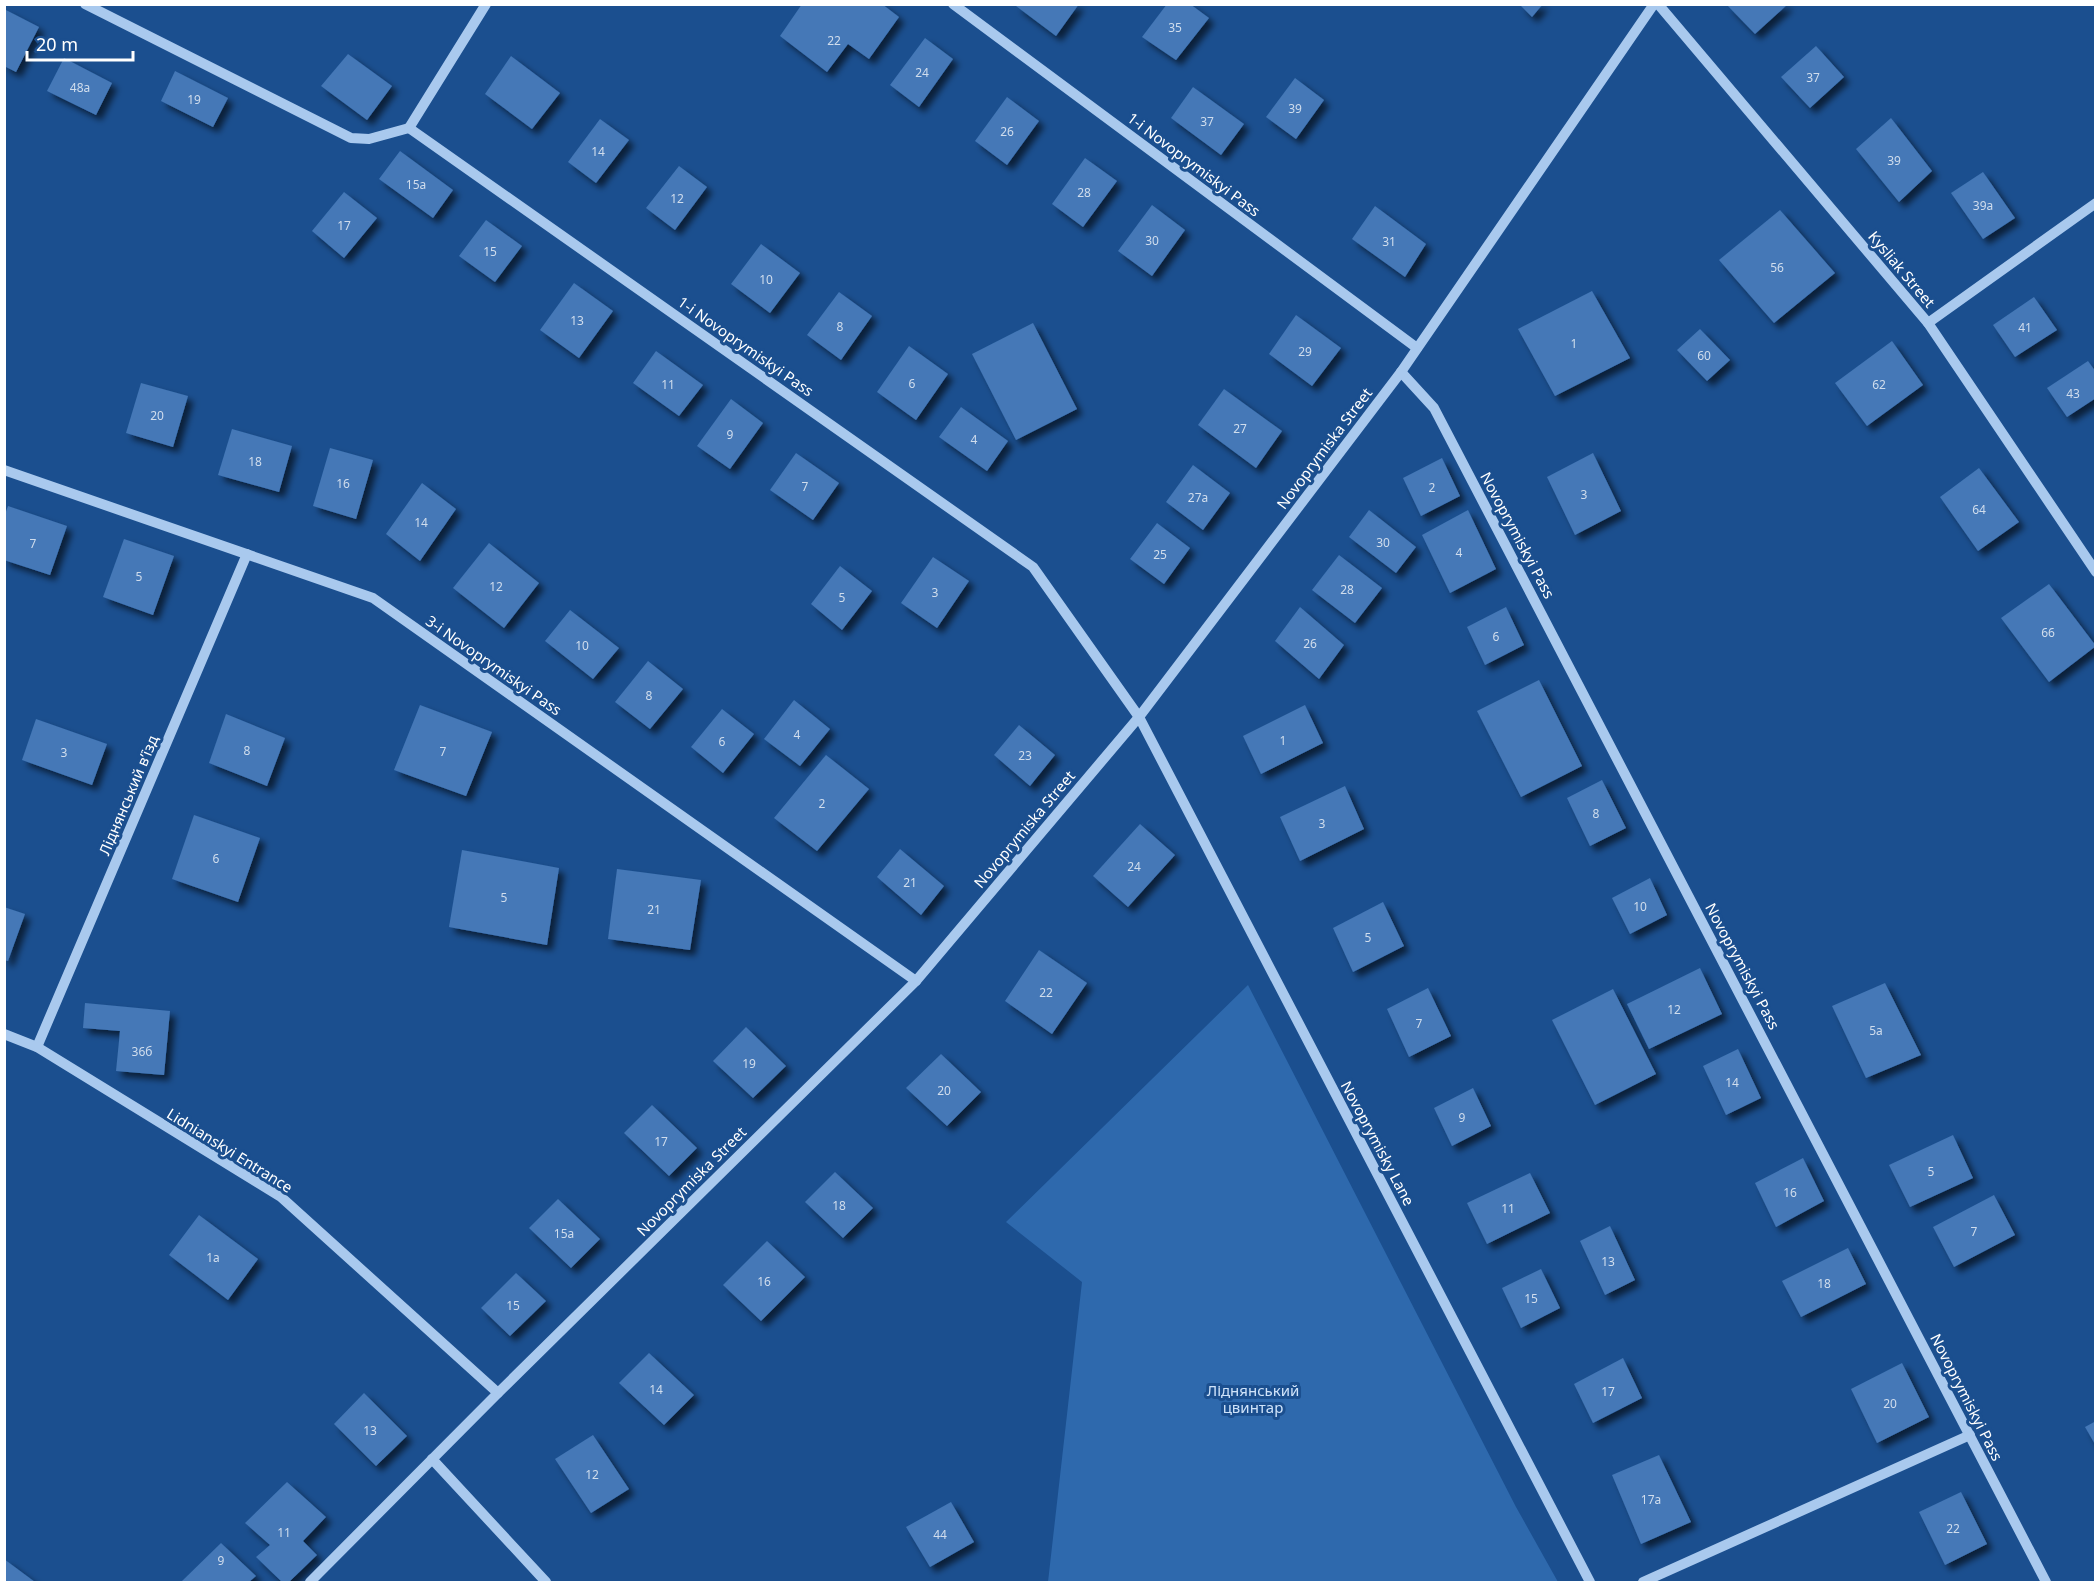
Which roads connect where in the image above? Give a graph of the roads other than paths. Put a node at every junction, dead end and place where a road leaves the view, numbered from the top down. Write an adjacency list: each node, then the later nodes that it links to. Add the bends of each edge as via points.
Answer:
1 (85, 4): 5 (street, via 351,138 369,139)
2 (486, 4): 5 (street)
3 (953, 4): 8 (street, 1-i Novoprymiskyi Pass)
4 (1656, 4): 7 (street, Kysliak Street); 8 (street, Novoprymiska Street)
5 (409, 128): 13 (street, 1-i Novoprymiskyi Pass, via 1033,567)
6 (2096, 203): 7 (street)
7 (1928, 323): 12 (street, Kysliak Street)
8 (1417, 348): 9 (street, Novoprymiska Street)
9 (1401, 372): 13 (street, Novoprymiska Street); 18 (street, Novoprymiskyi Pass, via 1434,408)
10 (4, 470): 11 (street, 3-i Novoprymiskyi Pass)
11 (247, 554): 14 (street, 3-i Novoprymiskyi Pass, via 373,598); 16 (street, Ліднянський в’їзд)
12 (2096, 572)
13 (1139, 717): 14 (street, Novoprymiska Street); 22 (street, Novoprymisky Lane)
14 (916, 981): 17 (street, Novoprymiska Street)
15 (4, 1034): 16 (street, Lidnianskyi Entrance)
16 (37, 1047): 17 (street, Lidnianskyi Entrance, via 281,1197)
17 (498, 1394): 19 (street, Novoprymiska Street)
18 (1970, 1435): 23 (street); 24 (street, Novoprymiskyi Pass)
19 (432, 1459): 20 (street, Novoprymiska Street); 21 (street)
20 (310, 1582)
21 (546, 1582)
22 (1590, 1582)
23 (1643, 1582)
24 (2046, 1582)

